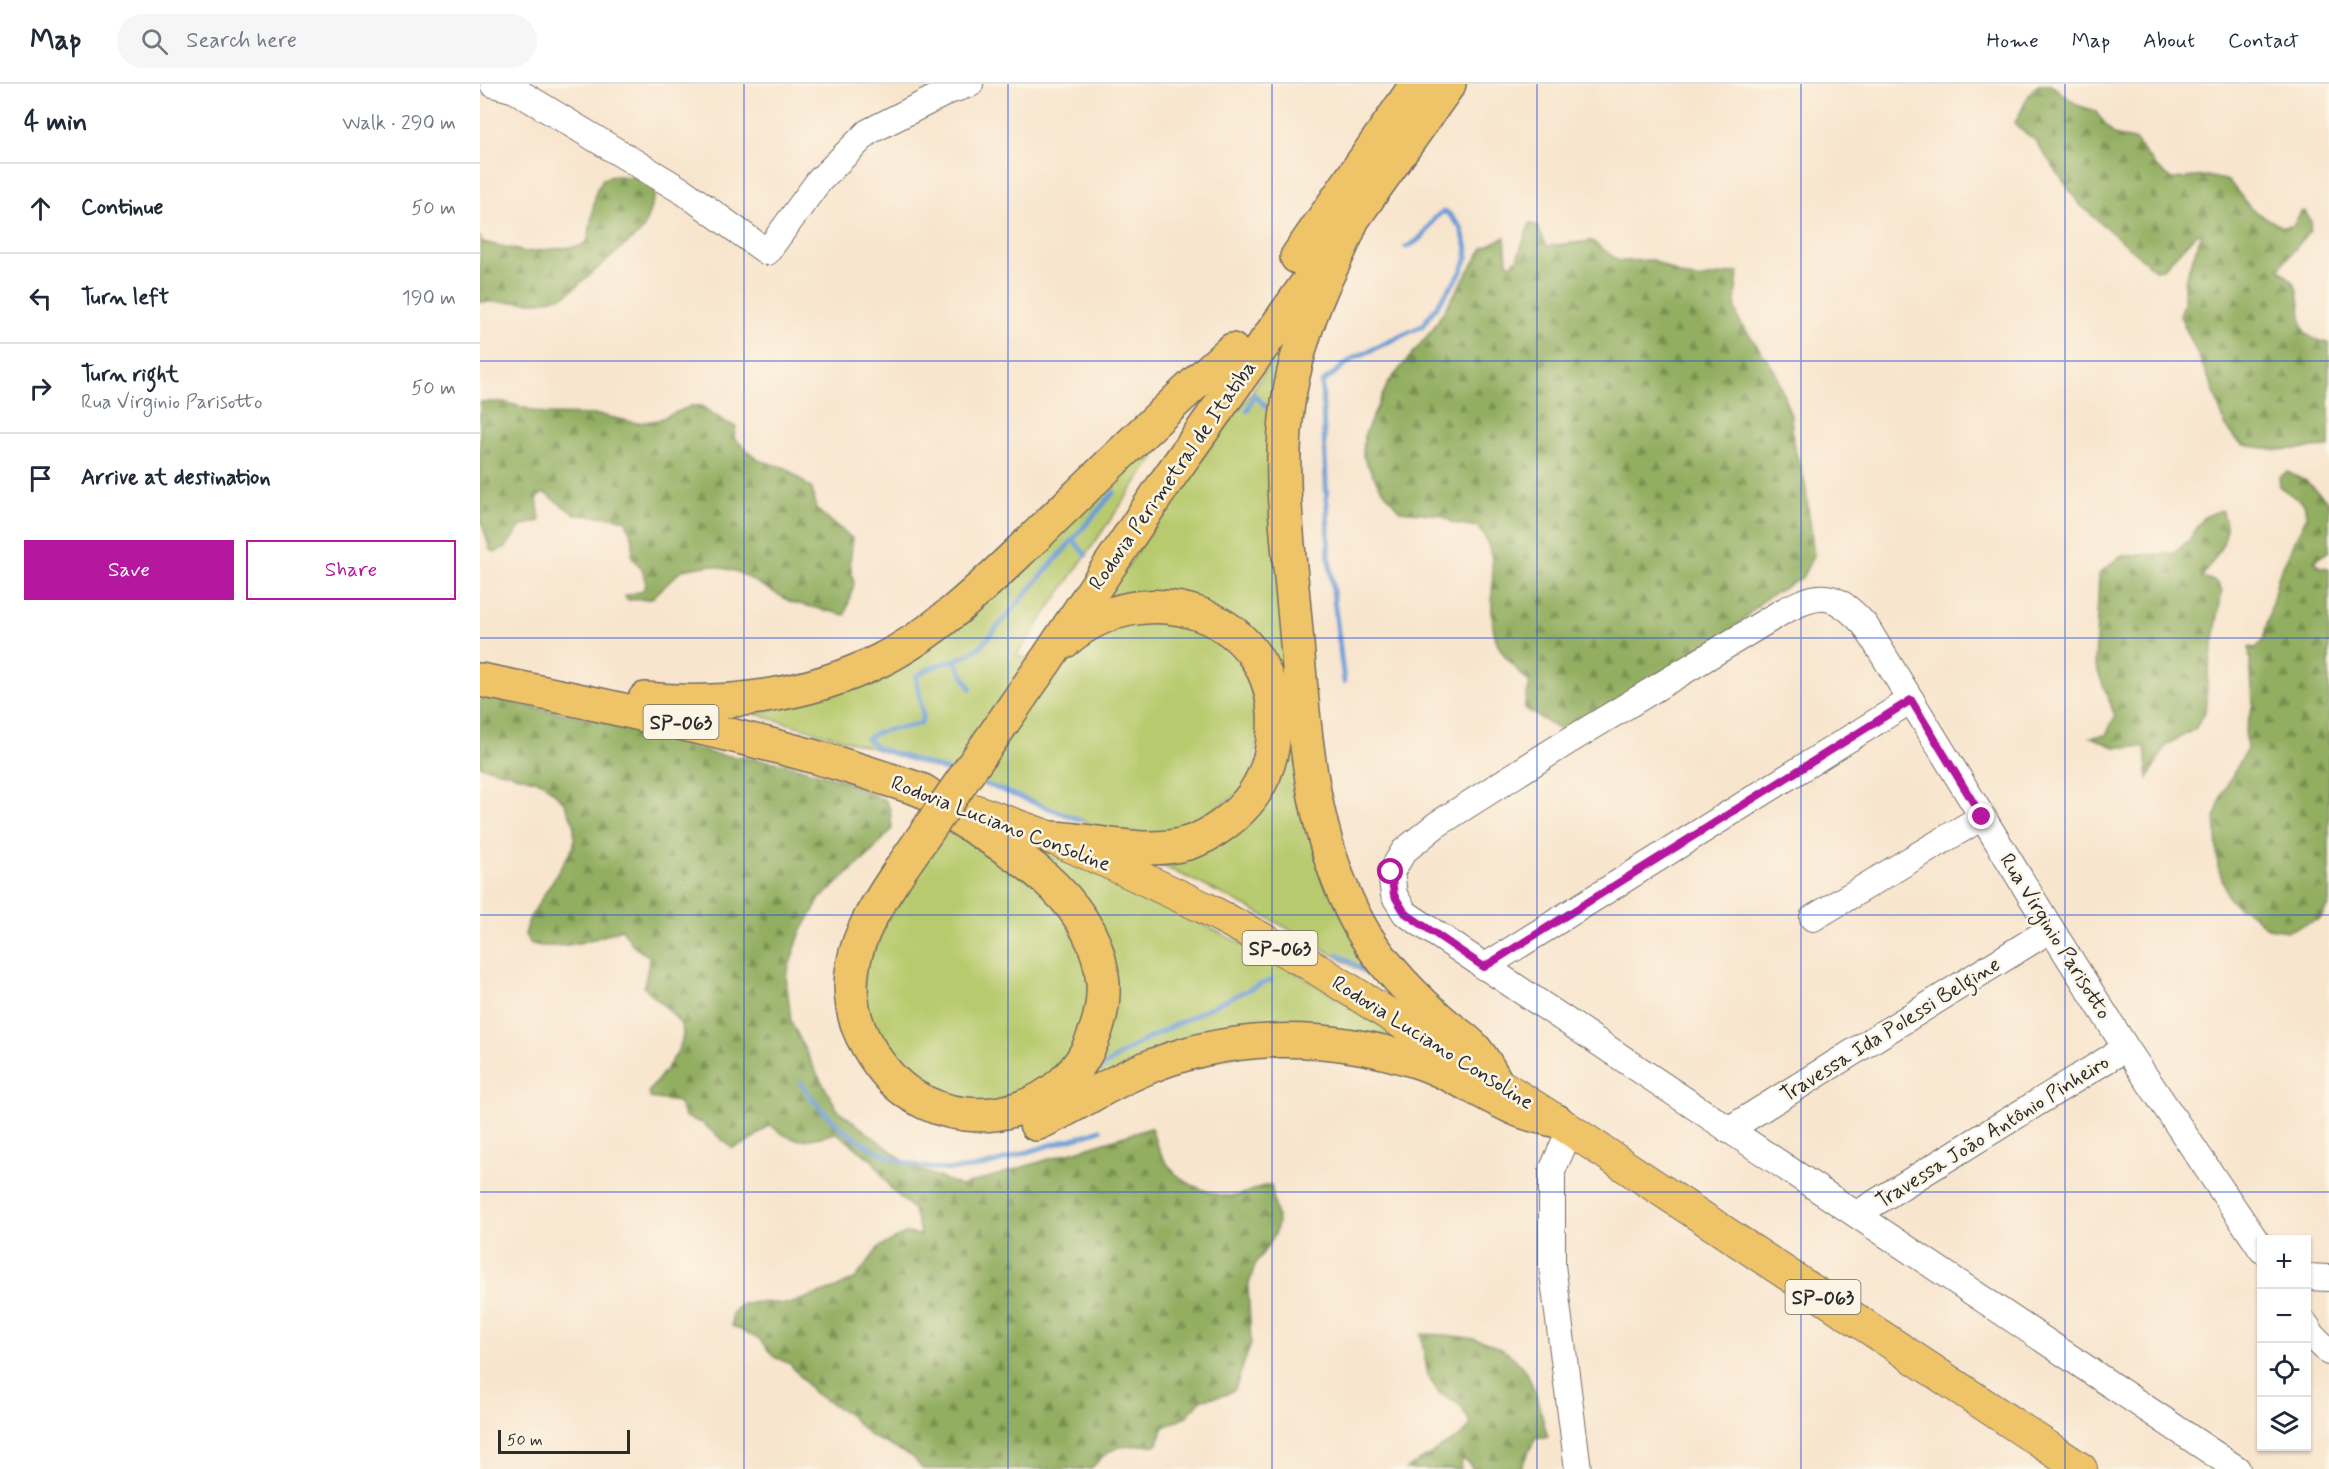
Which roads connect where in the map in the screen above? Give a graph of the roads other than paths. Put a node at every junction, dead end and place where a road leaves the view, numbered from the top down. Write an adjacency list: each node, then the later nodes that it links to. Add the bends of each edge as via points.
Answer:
1 (542, 84): 5 (street)
2 (970, 84): 5 (street, via 868,132 818,182 766,252 684,192)
3 (1417, 84): 7 (highway, Rodovia Perimetral de Itatiba)
4 (1449, 84): 6 (highway, Rodovia Perimetral de Itatiba)
5 (504, 87)
6 (1351, 223): 8 (highway, Rodovia Perimetral de Itatiba); 20 (highway, via 1309,320 1296,363 1284,448 1290,565 1312,783 1325,842 1346,899 1371,944 1426,1007 1470,1044)
7 (1232, 350): 8 (highway, Rodovia Perimetral de Itatiba); 10 (highway, via 961,605 879,661 823,683 754,698 662,701 589,690)
8 (1040, 659): 14 (highway, via 1095,620 1120,610 1146,606 1179,608 1213,620 1240,641 1264,675 1274,713 1273,741 1262,778 1248,802 1225,824 1191,843 1160,849); 15 (highway, Rodovia Perimetral de Itatiba, bridge)
9 (480, 680): 10 (highway, Rodovia Luciano Consoline / SP-063)
10 (536, 691): 12 (highway, Rodovia Luciano Consoline / SP-063, via 653,715 825,758)
11 (1911, 700): 13 (street, Rua Virginio Parisotto); 18 (street); 18 (street, Rua Virginio Parisotto, via 1865,624 1848,606 1829,598 1806,600 1557,748 1436,825 1404,851 1391,872 1394,895 1405,913)
12 (923, 792): 14 (main road, Rodovia Luciano Consoline / SP-063); 15 (highway, via 1032,866 1064,897 1088,931 1103,984 1098,1026 1078,1066 1049,1096 1011,1111 963,1114 916,1098 893,1081 876,1061 853,1007 853,966)
13 (1982, 817): 16 (street); 17 (street, Rua Virginio Parisotto)
14 (1052, 838): 20 (main road, Rodovia Luciano Consoline / SP-063, via 1242,927 1361,995)
15 (892, 866): 21 (highway, via 852,911 838,942 832,970 833,1011 851,1057 868,1082 903,1112 929,1125 970,1134 1022,1129 1108,1084 1171,1059 1221,1046 1279,1040 1332,1042 1389,1053 1436,1069 1515,1109)
16 (1813, 918)
17 (2051, 929): 19 (street, Rua Virginio Parisotto); 22 (street, Travessa Ida Polessi Belgine)
18 (1484, 967): 22 (street)
19 (2126, 1047): 23 (street, Travessa João Antônio Pinheiro); 24 (street, Rua Virginio Parisotto)
20 (1495, 1080): 21 (main road, Rodovia Luciano Consoline / SP-063)
21 (1564, 1125): 29 (street, via 1552,1171 1551,1253); 30 (main road, Rodovia Luciano Consoline / SP-063)
22 (1728, 1130): 23 (street)
23 (1857, 1214): 31 (street)
24 (2257, 1243)
25 (2311, 1277): 26 (street)
26 (2329, 1278)
27 (2311, 1332): 28 (street)
28 (2329, 1352)
29 (1578, 1469)
30 (2081, 1469)
31 (2237, 1469)

